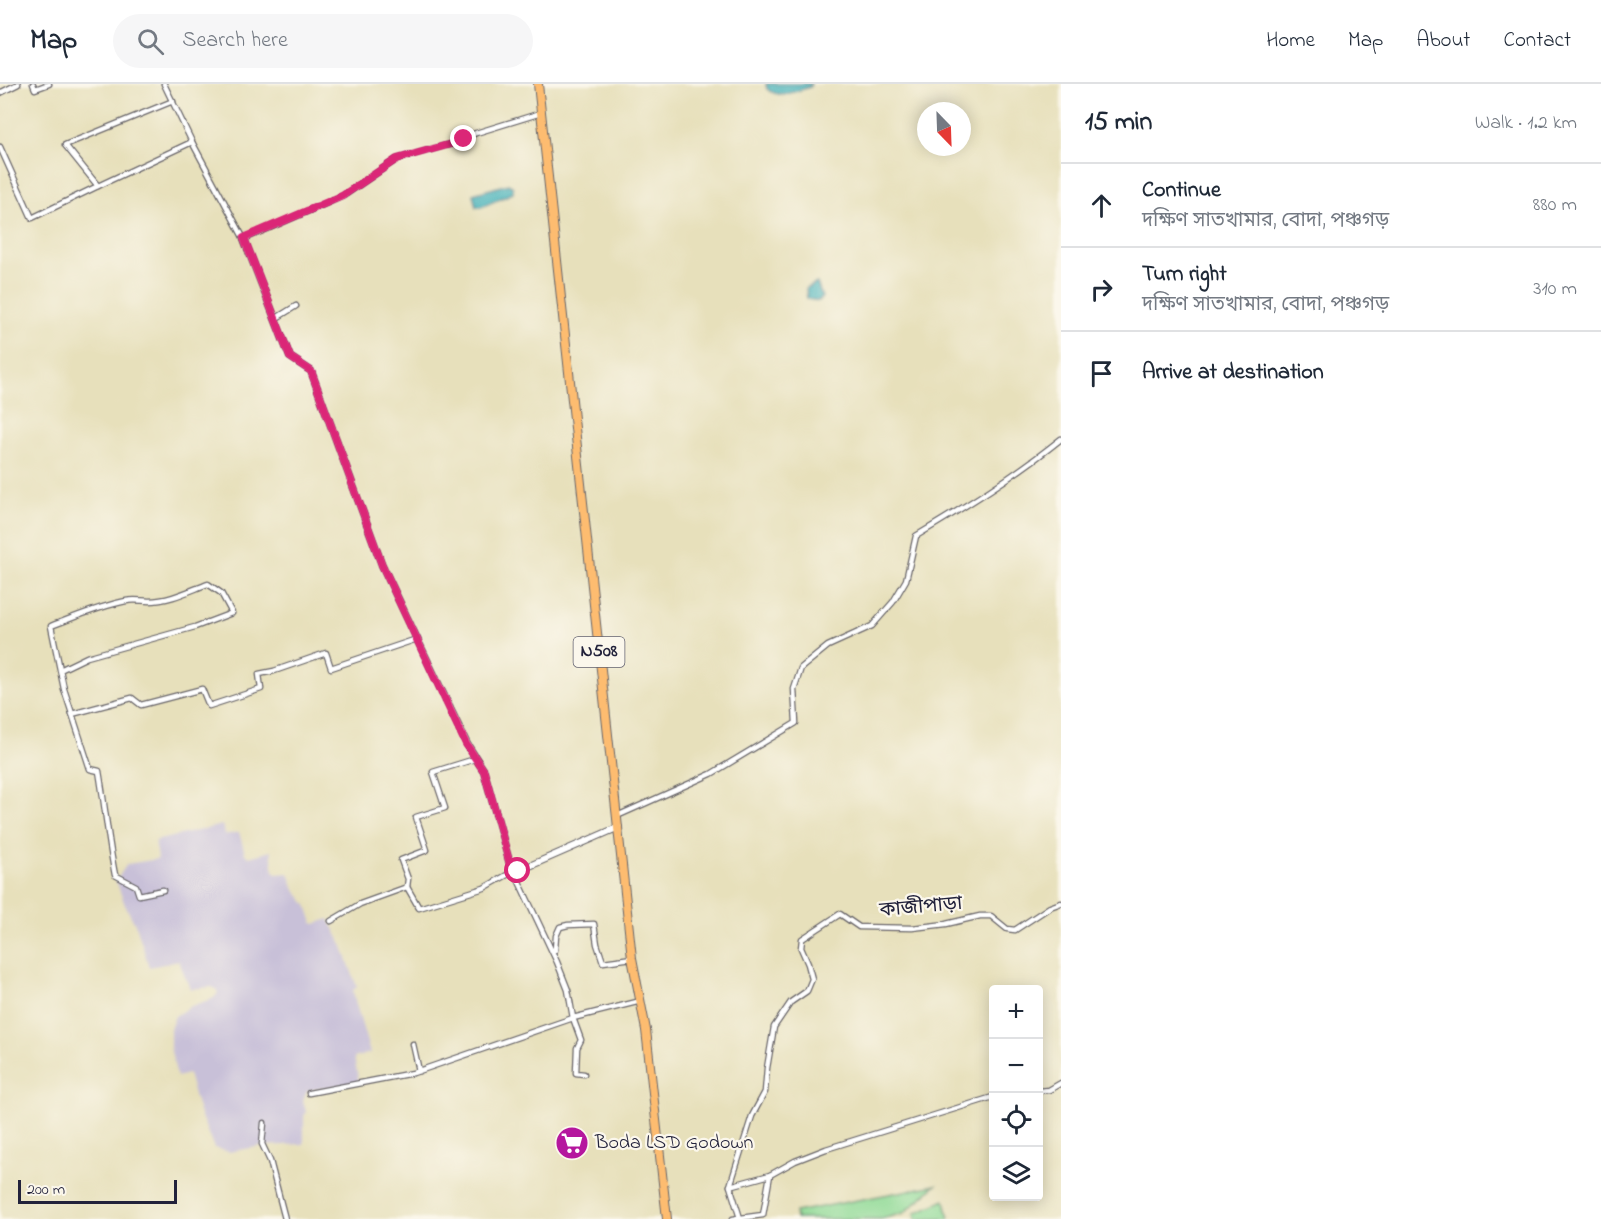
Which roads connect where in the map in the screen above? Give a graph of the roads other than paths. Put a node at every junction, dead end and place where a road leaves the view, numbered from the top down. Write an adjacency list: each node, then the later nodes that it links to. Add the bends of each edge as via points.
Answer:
1 (18, 84): 6 (street)
2 (33, 84): 3 (street, via 35,89)
3 (49, 84)
4 (164, 84): 7 (street)
5 (538, 84): 8 (highway, N508)
6 (0, 93)
7 (173, 100): 9 (street); 11 (street, via 65,145)
8 (541, 113): 12 (street, via 397,159 342,196); 20 (highway, N508)
9 (192, 142): 11 (street); 12 (street)
10 (0, 147): 11 (street, via 32,218)
11 (98, 186)
12 (244, 238): 14 (street)
13 (296, 306): 14 (street)
14 (275, 319): 16 (street, via 290,357 311,371 382,565)
15 (1061, 439): 20 (street, via 1002,483 916,536 906,580 876,622 828,646 801,668 794,689 796,723 711,774)
16 (417, 639): 18 (street, via 331,668 326,653 259,674 261,688 208,706 202,689 141,705 132,698); 19 (street)
17 (60, 670): 17 (street, via 87,657 232,613 221,593 208,584 174,597 127,600 85,613 51,626); 18 (street)
18 (72, 714): 24 (street, via 90,769 99,771 115,874 136,886 139,895)
19 (476, 759): 22 (street, via 484,771); 23 (street, via 434,772 445,808 416,817 427,850 400,860)
20 (617, 816): 21 (highway, N508)
21 (618, 827): 22 (street); 28 (highway, N508)
22 (514, 871): 23 (street, via 484,888 419,908); 30 (street, via 557,962)
23 (407, 887): 26 (street, via 360,904)
24 (163, 890)
25 (1061, 903): 40 (street, কাজীপাড়া, via 1015,930 1007,929 991,916 912,928 859,927 840,914 802,939 801,948 812,979 807,991 791,1002 774,1027 765,1092 752,1116)
26 (331, 921)
27 (555, 950): 28 (street, via 560,927 594,924 603,962)
28 (632, 958): 29 (highway, N508)
29 (640, 1001): 30 (street); 42 (highway, N508)
30 (573, 1018): 32 (street); 33 (street, via 581,1040 576,1073)
31 (413, 1044): 32 (street)
32 (419, 1071): 36 (street)
33 (584, 1074)
34 (1061, 1083): 35 (street)
35 (1043, 1091)
36 (309, 1093)
37 (989, 1098): 39 (street, via 826,1149)
38 (264, 1123): 41 (street, via 262,1144)
39 (770, 1175): 40 (street); 43 (street, via 763,1215)
40 (730, 1186): 43 (street, via 740,1218)
41 (285, 1219)
42 (667, 1219)
43 (733, 1219)

